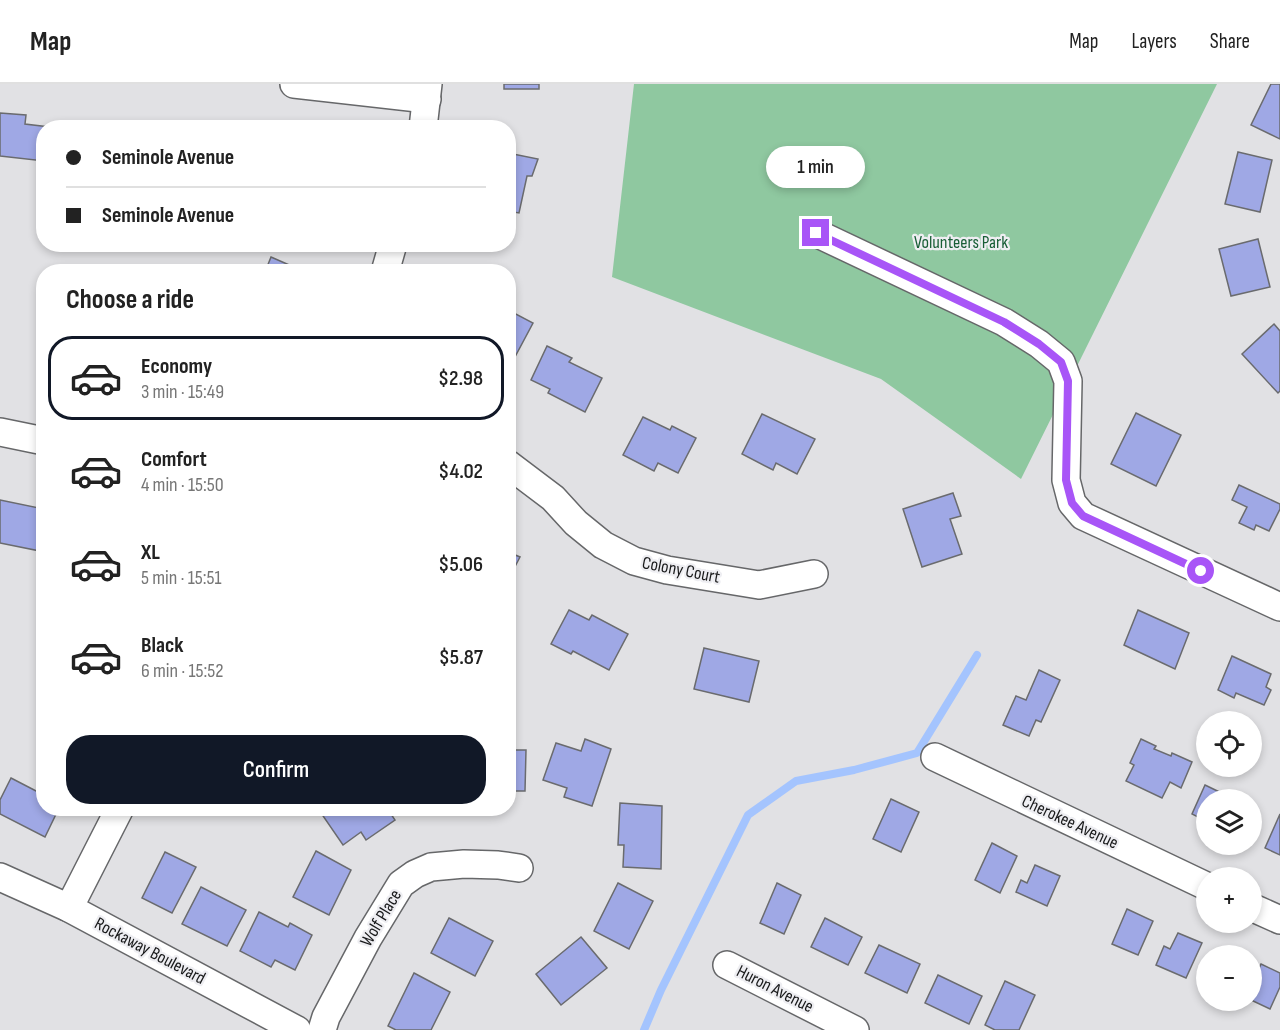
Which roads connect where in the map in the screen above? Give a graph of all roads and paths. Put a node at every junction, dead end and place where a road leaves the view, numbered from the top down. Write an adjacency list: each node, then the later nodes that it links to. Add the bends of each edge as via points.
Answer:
1 (294, 84): 2 (street)
2 (427, 92): 3 (street)
3 (424, 120)
4 (816, 233): 9 (street, via 1004,322 1039,344 1061,362 1068,381 1066,480 1072,503 1083,516)
5 (0, 432): 6 (street)
6 (36, 439)
7 (516, 470): 8 (street, Colony Court, via 603,545 634,561 759,585)
8 (814, 574)
9 (1280, 607)
10 (935, 757): 14 (street, Cherokee Avenue)
11 (116, 816): 15 (street)
12 (519, 868): 20 (street, Wolf Place, via 464,864 430,867 401,884 368,938)
13 (0, 877): 15 (street, Rockaway Boulevard)
14 (1196, 881)
15 (69, 908): 19 (street, Rockaway Boulevard)
16 (1262, 912): 17 (street)
17 (1280, 920)
18 (727, 965): 21 (street, Huron Avenue)
19 (297, 1030)
20 (322, 1030)
21 (855, 1030)

